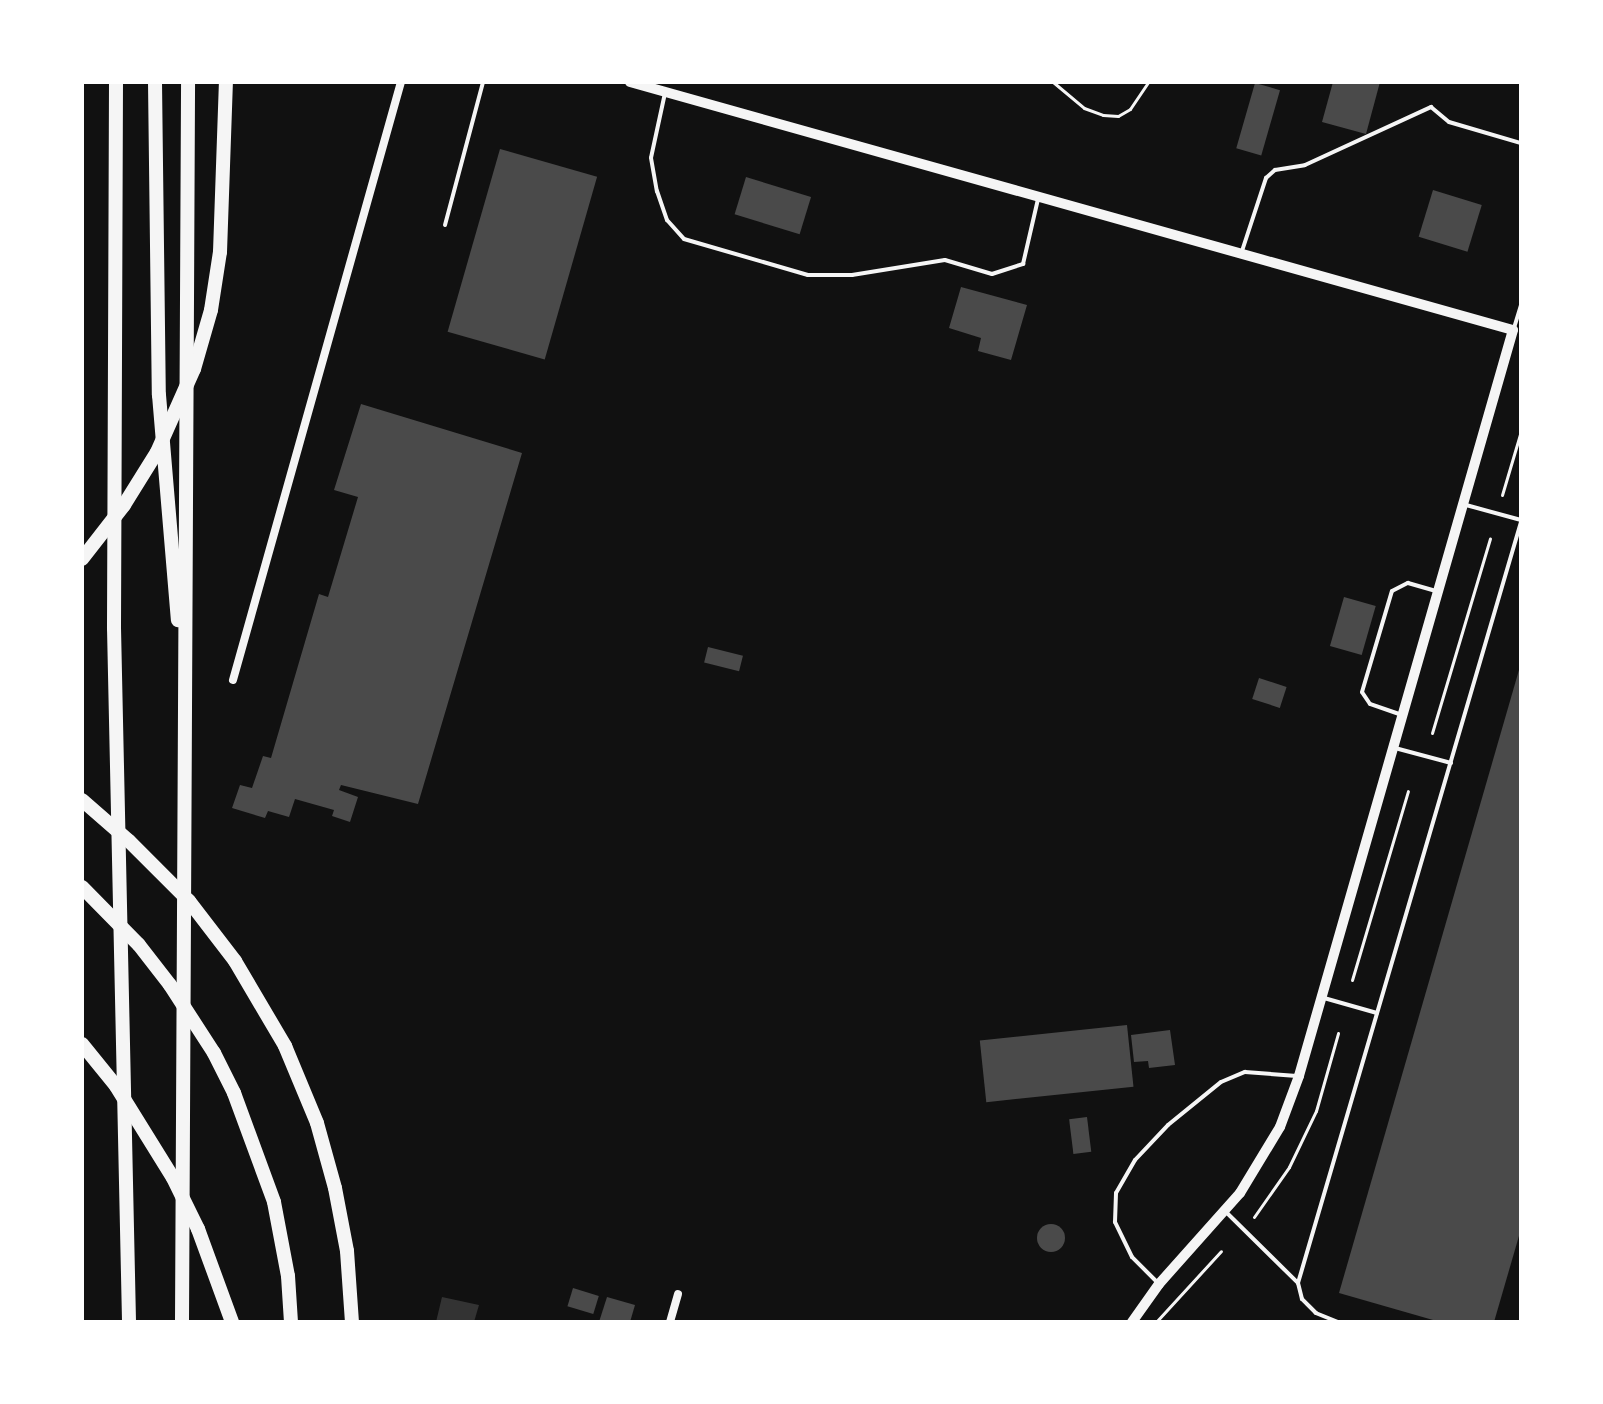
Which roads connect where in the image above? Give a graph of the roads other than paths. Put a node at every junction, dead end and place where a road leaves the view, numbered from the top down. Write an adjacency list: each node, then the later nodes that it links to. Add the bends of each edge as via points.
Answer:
1 (116, 82): 34 (highway, via 114,628)
2 (155, 82): 19 (highway, via 159,395)
3 (188, 82): 19 (highway)
4 (226, 82): 17 (highway, via 220,252 194,369 157,452)
5 (401, 82): 20 (street)
6 (483, 82): 11 (lane)
7 (630, 82): 8 (street)
8 (666, 92): 10 (street); 10 (lane, via 651,158 667,220 684,239 808,275 852,275 945,260 992,274 1023,264)
9 (1521, 143): 12 (lane, via 1449,122 1431,107 1305,165 1275,170 1266,178)
10 (1039, 197): 12 (street)
11 (445, 225)
12 (1241, 254): 14 (street)
13 (1521, 305): 14 (lane)
14 (1517, 332): 15 (street)
15 (1463, 504): 16 (lane); 18 (street)
16 (1521, 521): 23 (lane)
17 (82, 559)
18 (1438, 591): 21 (street); 21 (lane, via 1408,583 1392,591 1362,692 1370,704)
19 (185, 676): 35 (highway)
20 (233, 680)
21 (1402, 715): 22 (street)
22 (1393, 747): 23 (lane); 26 (street)
23 (1451, 763): 27 (lane)
24 (82, 800): 38 (highway, via 197,911 235,961 285,1046 313,1113 335,1188)
25 (82, 887): 37 (highway, via 162,975 234,1093 274,1202)
26 (1322, 997): 27 (lane); 29 (street)
27 (1377, 1013): 31 (lane)
28 (82, 1044): 36 (highway, via 116,1086 173,1178)
29 (1299, 1076): 30 (street, via 1261,1164); 32 (lane, via 1245,1072 1221,1082 1135,1160 1116,1193 1115,1222 1132,1257)
30 (1224, 1211): 31 (lane); 32 (street)
31 (1298, 1283): 41 (lane, via 1302,1299 1316,1313)
32 (1159, 1284): 40 (street)
33 (678, 1294): 39 (street)
34 (129, 1322)
35 (182, 1322)
36 (232, 1322)
37 (291, 1322)
38 (352, 1322)
39 (670, 1322)
40 (1132, 1322)
41 (1338, 1322)

